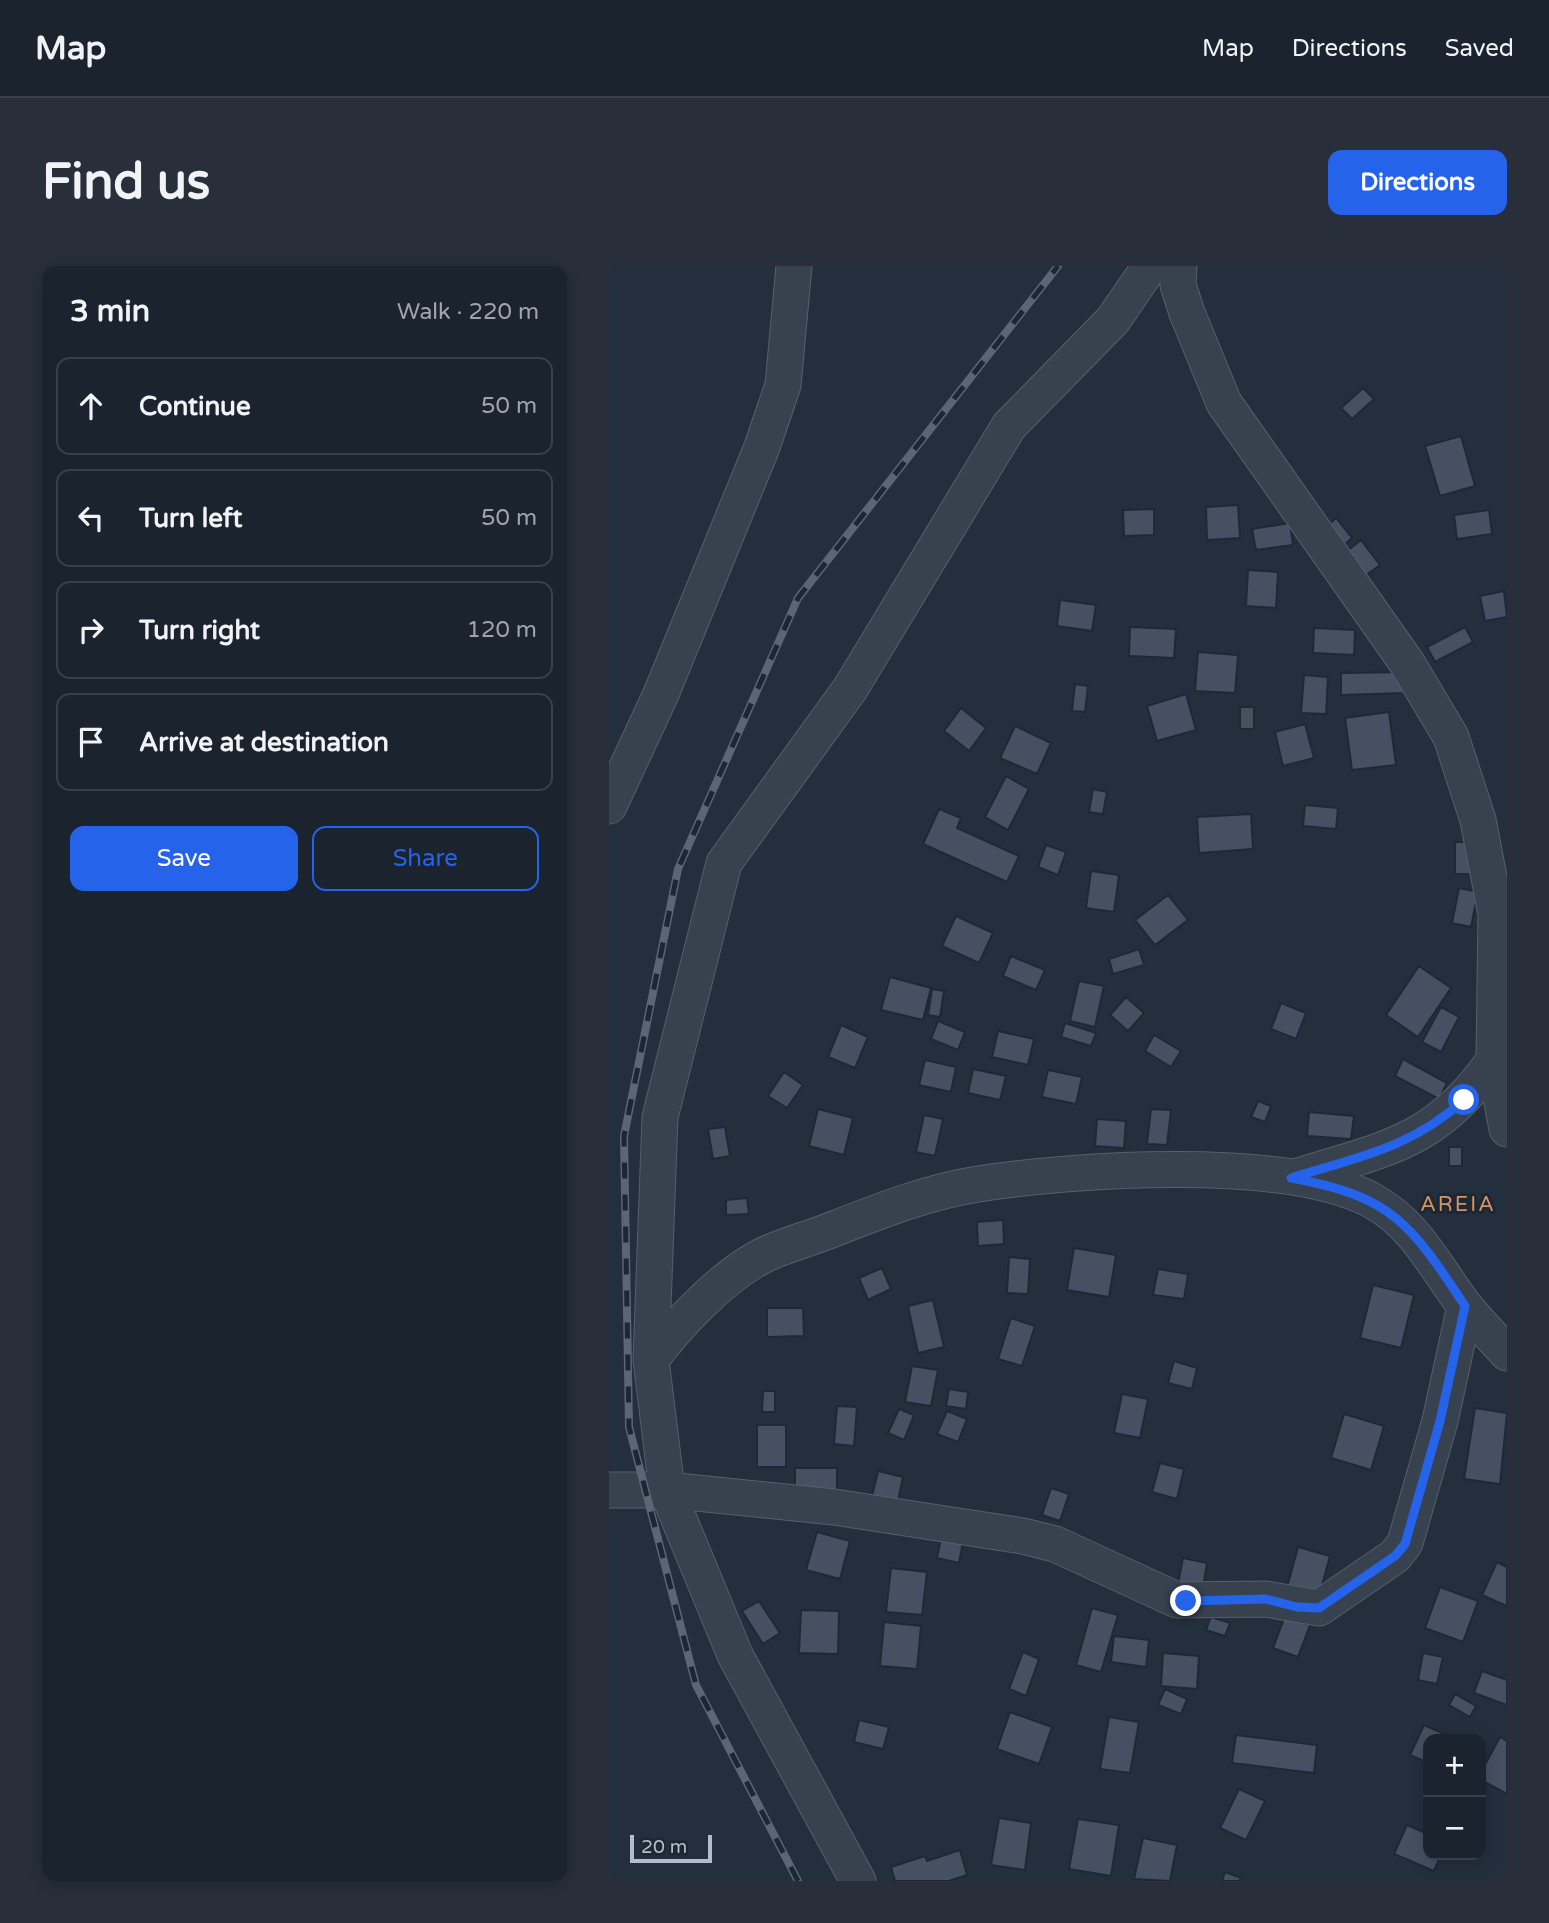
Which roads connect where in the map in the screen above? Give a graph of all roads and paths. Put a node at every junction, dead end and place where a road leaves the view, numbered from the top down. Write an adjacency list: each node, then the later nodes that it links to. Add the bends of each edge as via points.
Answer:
1 (794, 266): 4 (street, via 783,385 762,447 661,694)
2 (1150, 266): 10 (street, via 1113,320 1010,426 850,689 724,863 660,1117)
3 (1179, 266): 5 (street, via 1178,285 1187,313 1224,403 1407,663 1451,737 1478,820 1496,914)
4 (609, 806)
5 (1494, 1060): 6 (street); 7 (street, via 1464,1100 1429,1130 1377,1152)
6 (1507, 1129)
7 (1291, 1178): 8 (street, via 1354,1192 1399,1220 1427,1249); 10 (street, via 1212,1170 1093,1174 977,1184 896,1205 761,1257 708,1297)
8 (1465, 1306): 9 (street); 12 (street, via 1440,1421 1405,1544 1395,1556 1319,1608 1266,1599 1177,1600 1055,1544 1023,1536 834,1507)
9 (1507, 1353)
10 (651, 1360): 12 (street)
11 (609, 1490): 12 (street)
12 (667, 1490): 13 (street, via 735,1655)
13 (858, 1881)

